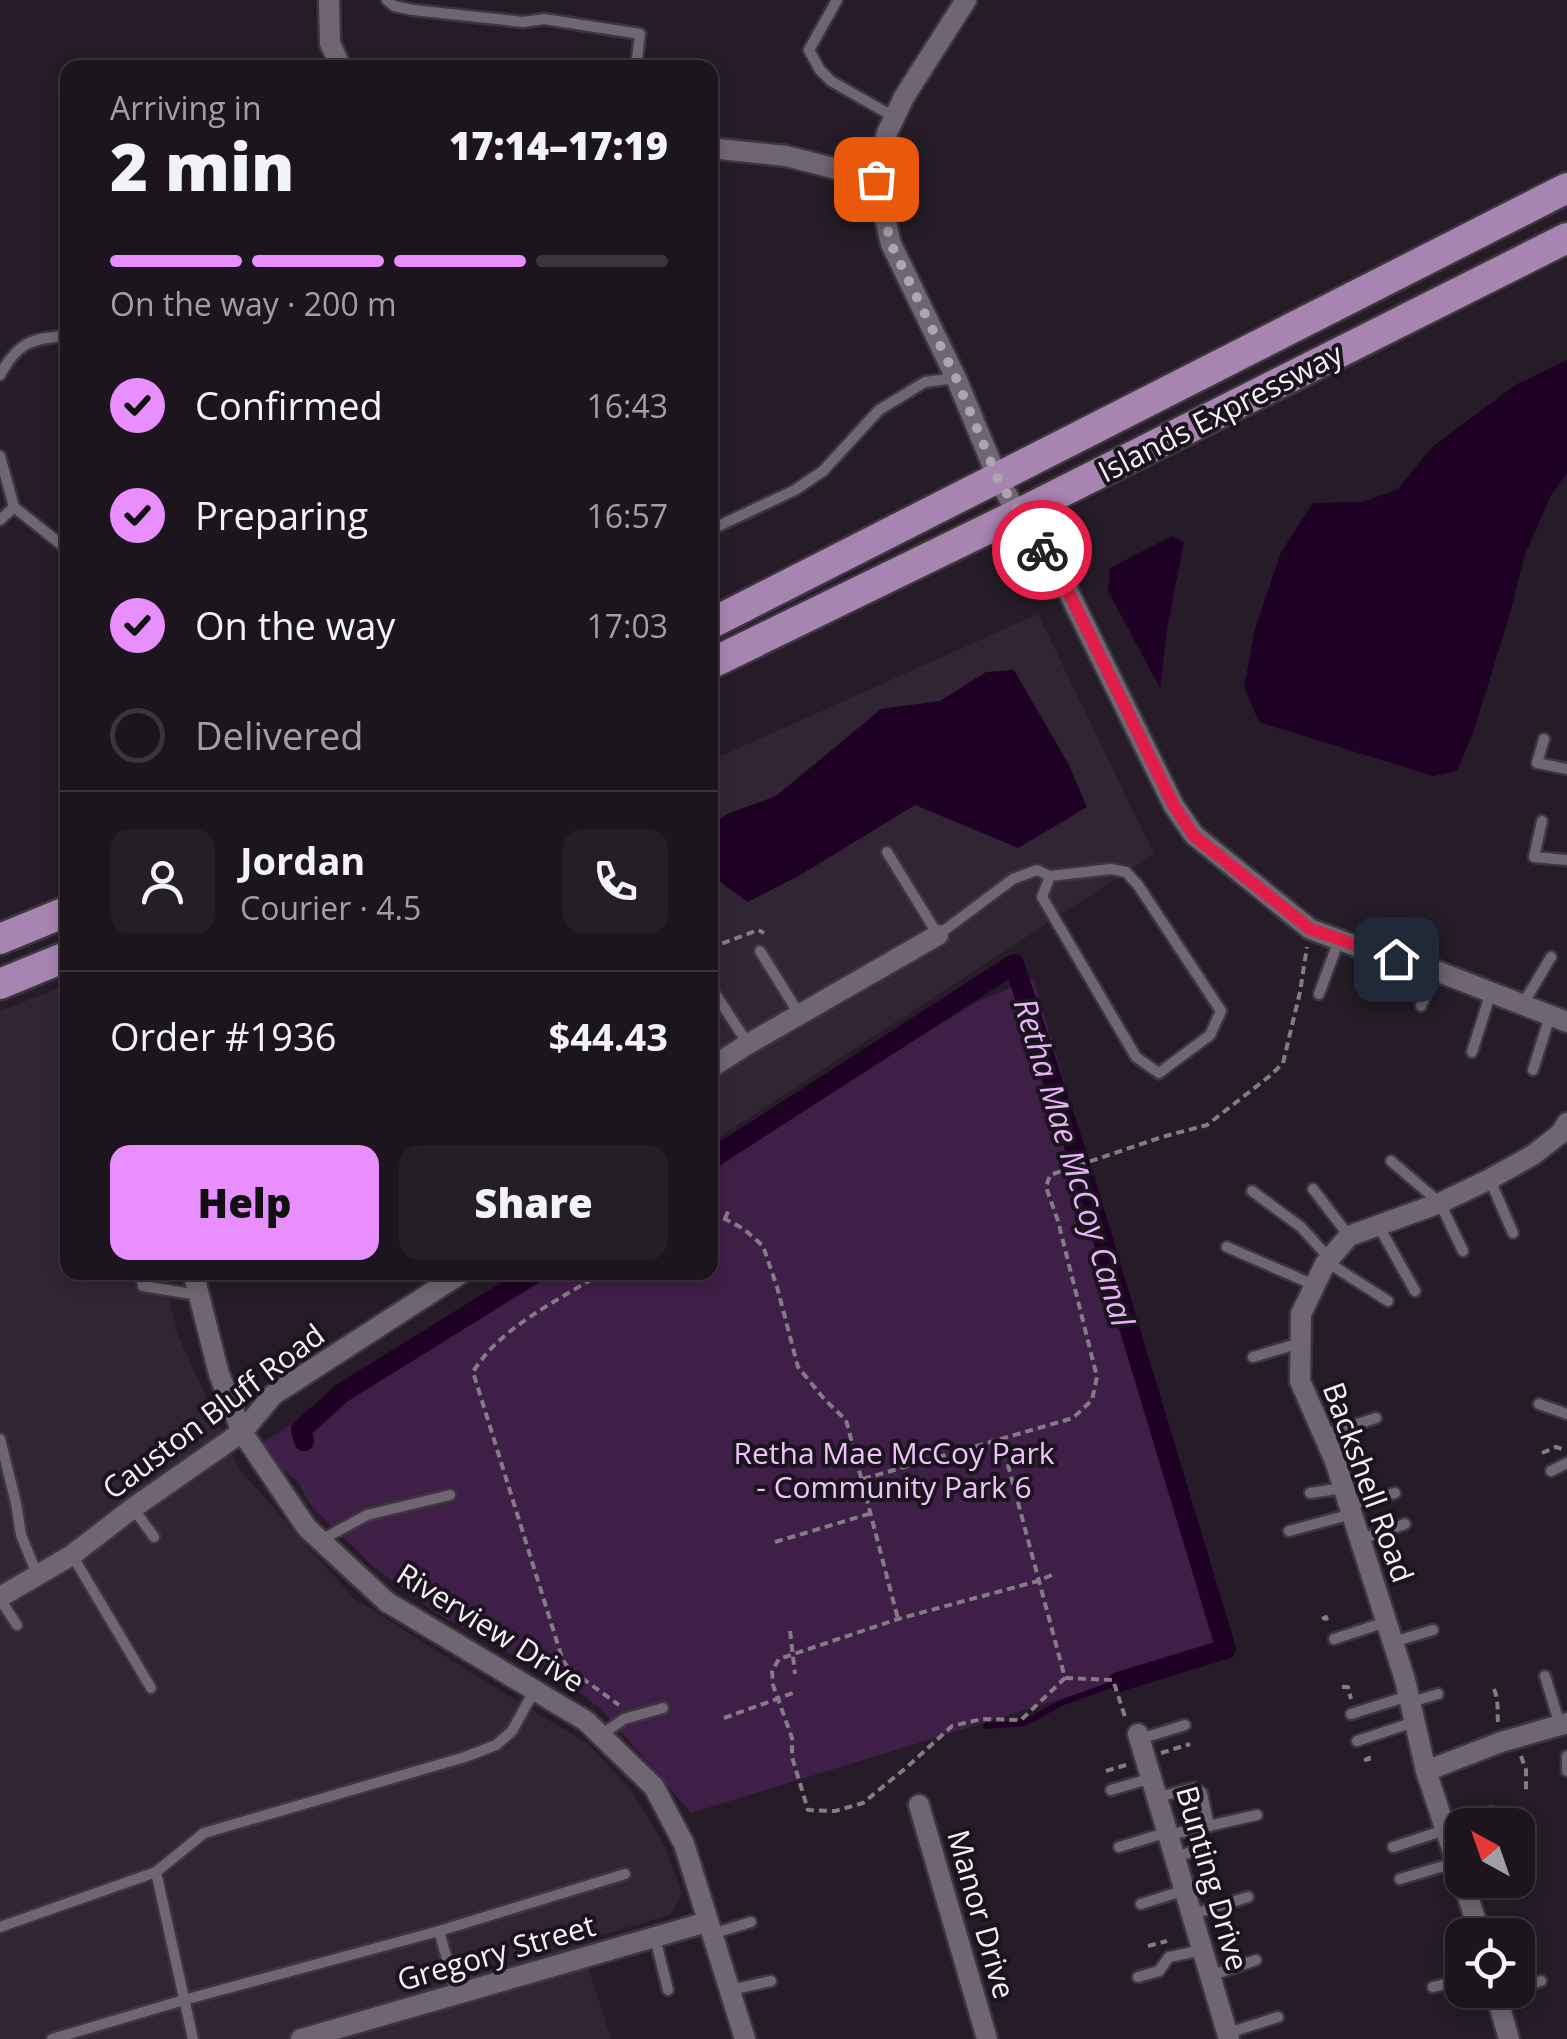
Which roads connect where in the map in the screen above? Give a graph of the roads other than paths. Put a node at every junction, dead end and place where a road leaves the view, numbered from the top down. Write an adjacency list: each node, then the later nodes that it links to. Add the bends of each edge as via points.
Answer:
1 (329, 0): 5 (street, via 330,43)
2 (387, 0): 6 (lane, via 413,10 640,34)
3 (837, 0): 7 (lane, via 809,50 831,81)
4 (966, 0): 7 (street)
5 (337, 60)
6 (637, 60)
7 (895, 117): 9 (street)
8 (718, 149): 9 (street, via 786,156)
9 (876, 179): 14 (street, via 891,244)
10 (1567, 188): 16 (main road, Islands Expressway)
11 (1567, 238): 18 (main road, Islands Expressway)
12 (60, 336): 13 (lane, via 36,338 9,358)
13 (0, 375)
14 (956, 378): 16 (street); 20 (lane, via 925,382 879,410 823,471)
15 (0, 456): 17 (lane)
16 (998, 479): 18 (street); 22 (main road, Islands Expressway)
17 (14, 506): 19 (lane); 21 (lane)
18 (1018, 514): 23 (main road, Islands Expressway); 32 (street, via 1063,581 1194,836 1310,929)
19 (0, 520)
20 (718, 526)
21 (60, 543)
22 (718, 620)
23 (718, 660)
24 (1544, 739): 25 (lane, via 1536,762)
25 (1567, 770)
26 (1542, 820): 28 (lane, via 1534,857)
27 (887, 852): 31 (lane)
28 (1567, 860)
29 (1050, 876): 29 (lane, via 1126,872 1221,1011 1210,1034 1160,1073 1136,1057 1042,897); 31 (lane, via 1036,870 1013,879)
30 (60, 915): 33 (main road)
31 (938, 935): 44 (street)
32 (1340, 939): 37 (street); 40 (lane)
33 (0, 940)
34 (760, 951): 44 (lane)
35 (1551, 957): 42 (lane)
36 (60, 959): 38 (main road)
37 (1434, 970): 39 (street); 43 (lane)
38 (0, 984)
39 (1491, 992): 42 (street); 47 (lane)
40 (1319, 994)
41 (718, 998): 46 (lane)
42 (1523, 1005): 45 (street)
43 (1421, 1006)
44 (799, 1014): 46 (street)
45 (1559, 1019): 49 (lane)
46 (748, 1044): 48 (street)
47 (1472, 1052)
48 (718, 1063)
49 (1533, 1070)
50 (1567, 1123): 52 (street, Backshell Road, via 1533,1155)
51 (1391, 1161): 55 (lane)
52 (1490, 1179): 55 (street, Backshell Road); 57 (lane)
53 (1313, 1189): 58 (lane)
54 (1252, 1191): 61 (lane, via 1301,1227)
55 (1440, 1203): 56 (street, Backshell Road); 60 (lane)
56 (1378, 1225): 58 (street, Backshell Road); 66 (lane)
57 (1514, 1232)
58 (1349, 1236): 61 (street, Backshell Road)
59 (1228, 1248): 65 (lane)
60 (1463, 1251)
61 (1328, 1261): 65 (street, Backshell Road); 68 (lane)
62 (142, 1280): 67 (lane, via 143,1286)
63 (195, 1280): 67 (street, Riverview Drive)
64 (451, 1280): 74 (street, Causton Bluff Road, via 274,1395)
65 (1315, 1286): 69 (street, Backshell Road, via 1302,1314)
66 (1415, 1291)
67 (198, 1295): 74 (street, Riverview Drive)
68 (1388, 1300)
69 (1301, 1343): 70 (lane); 75 (street, Backshell Road, via 1300,1381)
70 (1253, 1357)
71 (1539, 1404): 72 (lane)
72 (1567, 1414)
73 (1376, 1418): 75 (lane)
74 (242, 1432): 83 (street, Causton Bluff Road); 87 (street, Riverview Drive)
75 (1324, 1435): 82 (street, Backshell Road)
76 (0, 1439): 90 (lane, via 21,1535)
77 (1567, 1463): 78 (lane)
78 (1551, 1471)
79 (1396, 1492): 82 (lane)
80 (1310, 1493): 82 (lane)
81 (450, 1495): 87 (lane, via 367,1516)
82 (1348, 1503): 85 (lane); 88 (street, Backshell Road)
83 (134, 1508): 86 (lane); 89 (street, Causton Bluff Road)
84 (1406, 1524): 88 (lane)
85 (1289, 1531)
86 (154, 1538)
87 (320, 1540): 98 (street, Riverview Drive, via 387,1602)
88 (1360, 1540): 94 (street, Backshell Road)
89 (72, 1554): 90 (street, Causton Bluff Road); 97 (lane)
90 (37, 1574): 91 (street, Causton Bluff Road)
91 (0, 1598): 92 (lane)
92 (17, 1625)
93 (1433, 1630): 94 (lane)
94 (1389, 1632): 95 (lane); 100 (street, Backshell Road)
95 (1334, 1639)
96 (1545, 1676): 103 (lane)
97 (151, 1688)
98 (534, 1689): 105 (street, Riverview Drive); 121 (lane, via 512,1732 496,1745 204,1832)
99 (1438, 1694): 100 (lane)
100 (1411, 1707): 102 (lane); 106 (lane); 109 (street, Backshell Road)
101 (663, 1708): 105 (lane, via 624,1718)
102 (1351, 1714)
103 (1565, 1724): 109 (street)
104 (1185, 1725): 108 (lane)
105 (601, 1735): 131 (street, Riverview Drive, via 654,1787 684,1844)
106 (1357, 1741)
107 (1567, 1756): 110 (lane)
108 (1147, 1761): 111 (lane); 114 (lane, via 1202,1793); 116 (street, Bunting Drive)
109 (1426, 1771): 115 (street, Backshell Road)
110 (1567, 1771)
111 (1111, 1790)
112 (919, 1805): 154 (street, Manor Drive)
113 (1257, 1815): 114 (lane)
114 (1209, 1826): 116 (lane)
115 (1445, 1827): 119 (lane)
116 (1169, 1833): 117 (lane); 120 (street, Bunting Drive)
117 (1119, 1847)
118 (1206, 1847): 120 (lane)
119 (1394, 1847)
120 (1176, 1857): 125 (street, Bunting Drive)
121 (156, 1872): 130 (lane); 146 (lane)
122 (624, 1874): 132 (lane)
123 (1445, 1878): 124 (lane)
124 (1400, 1879)
125 (1185, 1890): 127 (lane); 128 (street, Bunting Drive)
126 (1248, 1897): 128 (lane)
127 (1141, 1904)
128 (1192, 1914): 134 (street, Bunting Drive)
129 (750, 1922): 131 (lane)
130 (0, 1927)
131 (709, 1928): 133 (street, Gregory Street); 144 (street, Riverview Drive)
132 (439, 1931): 145 (lane); 146 (lane)
133 (654, 1937): 143 (lane); 145 (street, Gregory Street)
134 (1203, 1950): 136 (street, Bunting Drive); 137 (lane, via 1169,1957 1159,1971)
135 (1256, 1960): 136 (lane)
136 (1210, 1976): 149 (street, Bunting Drive)
137 (1138, 1977)
138 (772, 1981): 144 (lane)
139 (1540, 1981): 140 (lane)
140 (1535, 1982)
141 (1445, 1985): 142 (lane)
142 (1433, 1988)
143 (668, 1990)
144 (730, 1990): 153 (street, Riverview Drive)
145 (457, 1995): 152 (street, Gregory Street)
146 (184, 2000): 150 (lane); 151 (lane)
147 (1502, 2008): 155 (street)
148 (1278, 2017): 149 (lane)
149 (1228, 2036)
150 (52, 2039)
151 (194, 2039)
152 (301, 2039)
153 (745, 2039)
154 (987, 2039)
155 (1508, 2039)

